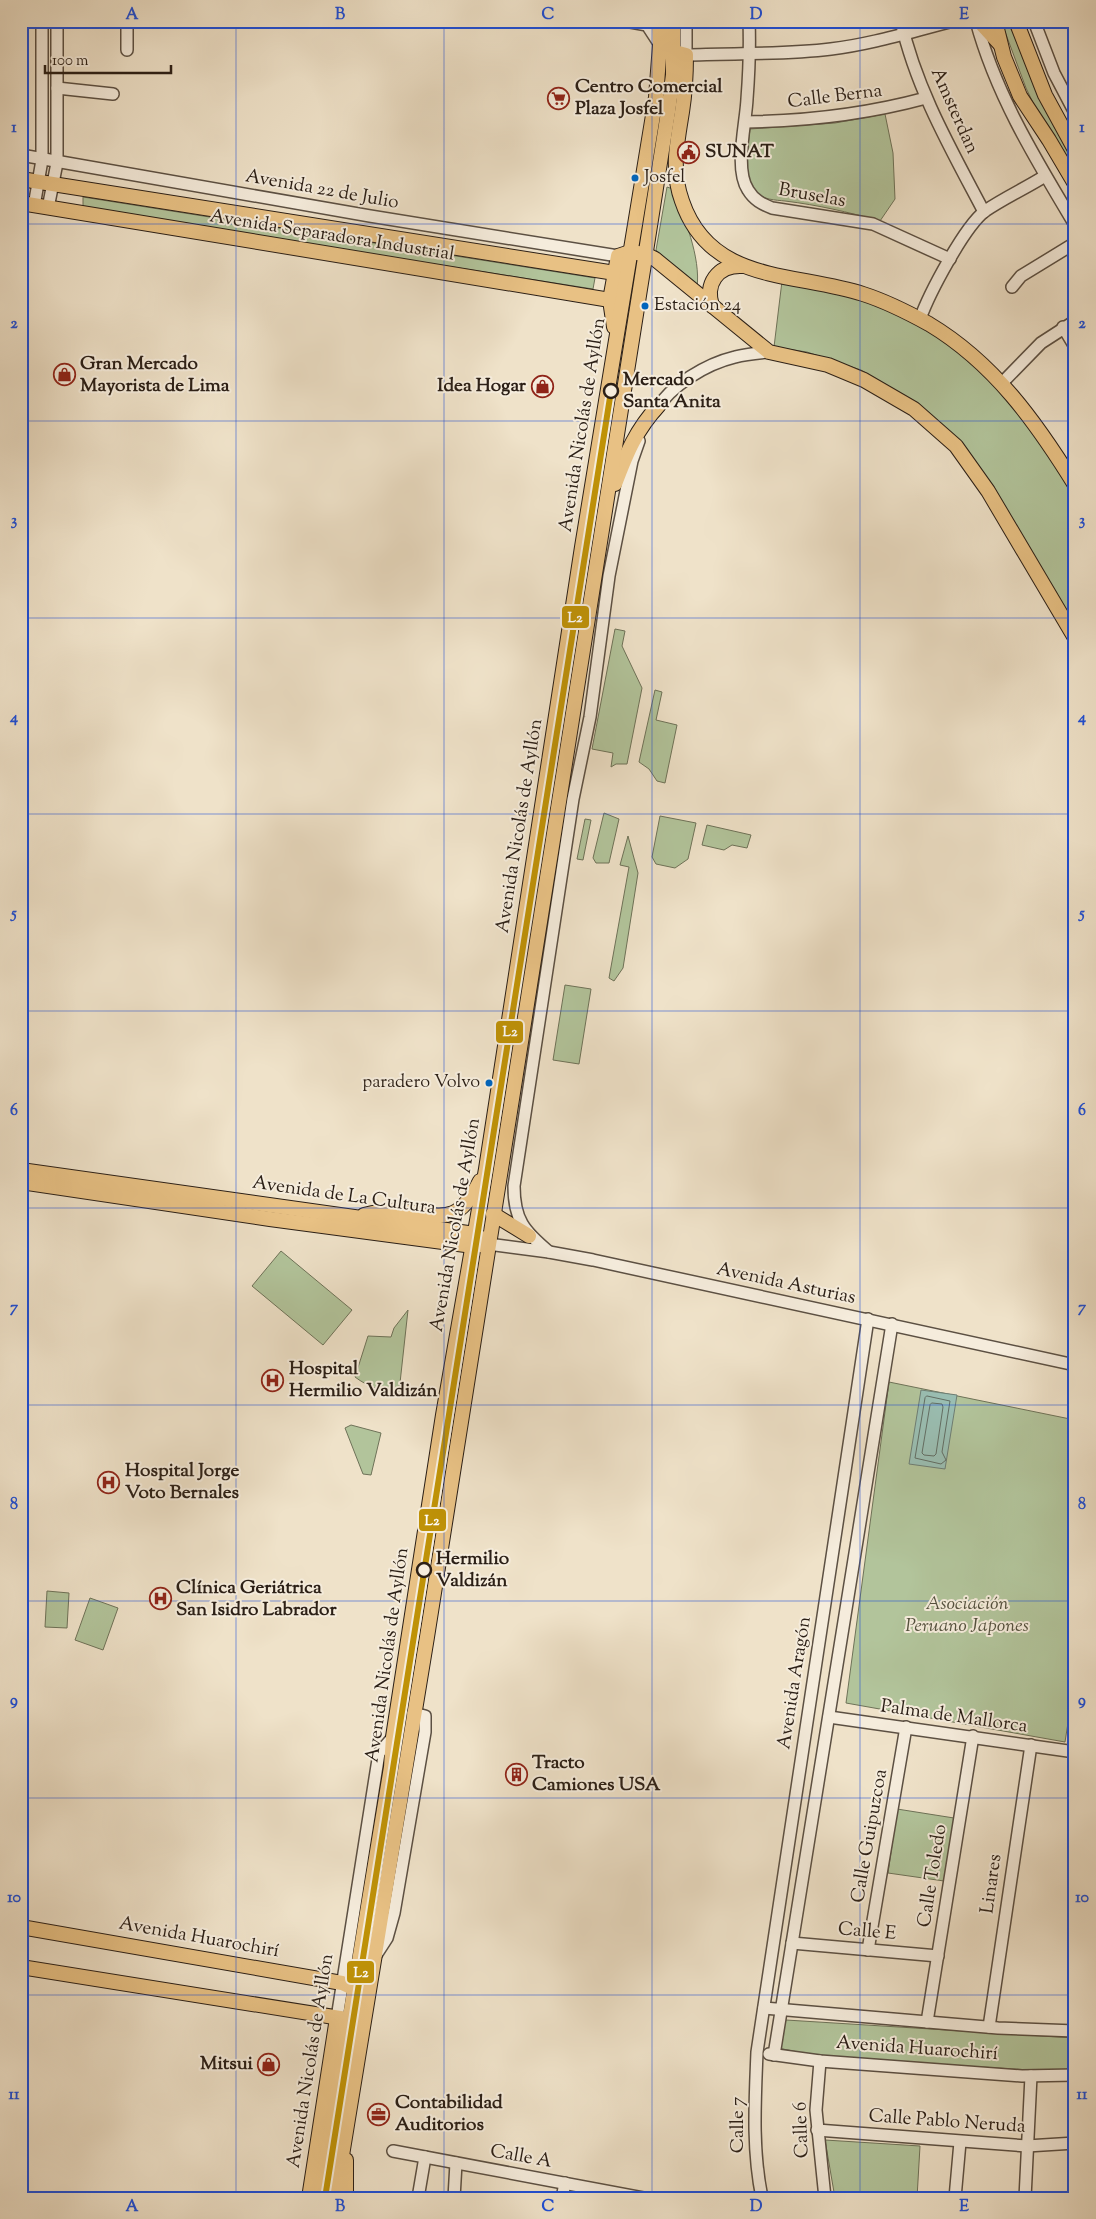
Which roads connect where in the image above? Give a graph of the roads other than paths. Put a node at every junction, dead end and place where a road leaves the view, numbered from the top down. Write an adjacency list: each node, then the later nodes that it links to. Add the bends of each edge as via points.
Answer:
1 (42, 21): 28 (street)
2 (57, 21): 21 (street)
3 (127, 21): 18 (street)
4 (625, 21): 14 (street)
5 (673, 21): 19 (main road, Avenida Nicolás de Ayllón)
6 (686, 21): 19 (street, Avenida Nicolás de Ayllón)
7 (749, 21): 20 (street, Bruselas)
8 (901, 21): 15 (street, Amsterdan)
9 (954, 21): 15 (street)
10 (977, 21): 16 (main road); 30 (street, via 999,88)
11 (995, 21): 16 (main road)
12 (1016, 21): 26 (main road, via 1045,95)
13 (1034, 21): 24 (street, via 1050,64)
14 (651, 22): 17 (main road, Avenida Nicolás de Ayllón)
15 (904, 34): 20 (street, via 832,49); 23 (street, Amsterdan)
16 (1000, 44): 34 (main road, via 1020,96)
17 (660, 46): 19 (main road); 39 (main road, Avenida Nicolás de Ayllón, via 656,97)
18 (127, 50)
19 (680, 54): 20 (street); 40 (main road, Avenida Nicolás de Ayllón); 42 (main road, Avenida Nicolás de Ayllón, via 684,96 675,166 680,197 695,228 714,248)
20 (750, 54): 25 (street, Bruselas)
21 (56, 88): 22 (street); 29 (street)
22 (113, 94)
23 (926, 98): 25 (street, Calle Berna, via 888,108 823,118); 36 (street, Amsterdan)
24 (1075, 112)
25 (746, 122): 41 (street, Bruselas, via 742,175 747,189 759,202 772,208 873,224)
26 (1075, 150)
27 (21, 156): 28 (street, Avenida 22 de Julio)
28 (42, 160): 29 (street, Avenida 22 de Julio); 32 (street)
29 (57, 163): 33 (street); 39 (street, Avenida 22 de Julio)
30 (1045, 176): 36 (street); 37 (street)
31 (21, 179): 32 (main road, Avenida Separadora Industrial)
32 (38, 182): 33 (main road, Avenida Separadora Industrial); 35 (street)
33 (53, 184): 35 (street); 43 (main road, Avenida Separadora Industrial)
34 (1075, 184)
35 (34, 206): 45 (main road, Avenida Separadora Industrial)
36 (984, 212): 41 (street)
37 (1075, 225)
38 (1075, 243): 44 (street, via 1021,276)
39 (624, 254): 40 (main road); 43 (main road); 50 (main road, Avenida Nicolás de Ayllón)
40 (645, 254): 46 (main road, via 666,267); 56 (main road, Avenida Nicolás de Ayllón)
41 (950, 259): 47 (street, via 926,301)
42 (742, 266): 46 (main road, via 732,266 714,277 709,296); 47 (main road, via 864,295)
43 (614, 273): 45 (main road)
44 (1012, 287)
45 (610, 300): 50 (main road)
46 (712, 306): 52 (main road)
47 (920, 319): 53 (main road, via 969,352)
48 (1075, 321): 49 (street)
49 (1063, 327): 51 (street); 53 (street, via 1041,343)
50 (616, 338): 58 (main road, Avenida Nicolás de Ayllón)
51 (1075, 347)
52 (769, 352): 54 (street, via 735,356 712,365 692,376); 57 (main road, via 828,365 864,380 914,409 956,446 988,491)
53 (1002, 383): 55 (main road, via 1048,441)
54 (659, 405): 56 (main road, via 636,433); 64 (street, via 632,461 609,576 590,717 573,799 514,1186 517,1215)
55 (1075, 485)
56 (604, 515): 62 (main road, Avenida Nicolás de Ayllón)
57 (1075, 638)
58 (486, 1169): 63 (main road, via 466,1204 448,1216 382,1211); 65 (main road, Avenida Nicolás de Ayllón)
59 (21, 1170): 61 (main road, Avenida de La Cultura)
60 (21, 1182): 61 (main road, Avenida de La Cultura)
61 (158, 1195): 63 (main road, Avenida de La Cultura); 65 (main road, Avenida de La Cultura, via 270,1219)
62 (493, 1214): 64 (main road); 66 (main road, Avenida Nicolás de Ayllón)
63 (353, 1217): 65 (main road, Avenida de La Cultura)
64 (529, 1236): 67 (street)
65 (474, 1240): 66 (main road, Avenida de La Cultura); 75 (main road, Avenida Nicolás de Ayllón, via 442,1415)
66 (488, 1244): 67 (street, Avenida Asturias); 71 (main road, Avenida Nicolás de Ayllón)
67 (549, 1252): 68 (street, Avenida Asturias)
68 (868, 1319): 69 (street, Avenida Asturias); 89 (street, Avenida Aragón)
69 (892, 1324): 70 (street, Avenida Asturias); 72 (street, Avenida Aragón)
70 (1075, 1365)
71 (419, 1714): 80 (main road, Avenida Nicolás de Ayllón); 84 (street, Avenida Nicolás de Ayllón, via 425,1732 394,1912 387,1938)
72 (829, 1717): 73 (street, Palma de Mallorca); 82 (street, Avenida Aragón)
73 (906, 1727): 74 (street, Palma de Mallorca); 83 (street, Calle Guipuzcoa)
74 (974, 1736): 77 (street, Palma de Mallorca); 85 (street, Calle Toledo)
75 (393, 1737): 79 (street, Avenida Nicolás de Ayllón, via 379,1753); 80 (main road, Avenida Nicolás de Ayllón)
76 (1075, 1739): 78 (street)
77 (1031, 1745): 78 (street, Palma de Mallorca); 93 (street, Linares)
78 (1074, 1751)
79 (360, 1870): 80 (main road); 87 (street, Avenida Nicolás de Ayllón)
80 (381, 1876): 84 (main road, Avenida Nicolás de Ayllón); 87 (main road, Avenida Nicolás de Ayllón)
81 (21, 1927): 87 (main road, Avenida Huarochirí)
82 (792, 1943): 83 (street, Calle E); 90 (street, Avenida Aragón)
83 (868, 1950): 85 (street, Calle E)
84 (375, 1956): 88 (main road, Avenida Nicolás de Ayllón)
85 (938, 1956): 92 (street, Calle Toledo)
86 (21, 1966): 91 (main road)
87 (349, 1986): 88 (main road, Avenida Huarochirí); 91 (main road, Avenida Nicolás de Ayllón)
88 (369, 1991): 91 (main road, Avenida Nicolás de Ayllón)
89 (764, 2008): 90 (street, Avenida Huarochirí); 95 (street, Avenida Aragón)
90 (782, 2010): 92 (street, Avenida Huarochirí); 96 (street, Avenida Aragón)
91 (351, 2020): 100 (main road, Avenida Nicolás de Ayllón); 110 (main road, Avenida Nicolás de Ayllón); 111 (main road, Avenida Nicolás de Ayllón)
92 (928, 2022): 93 (street, Avenida Huarochirí)
93 (989, 2027): 94 (street, Avenida Huarochirí)
94 (1075, 2031)
95 (757, 2052): 96 (street, Avenida Huarochirí); 118 (street, Calle 7, via 754,2129)
96 (774, 2054): 97 (street, Avenida Huarochirí)
97 (820, 2061): 99 (street, Avenida Huarochirí); 101 (street, Calle 6)
98 (1075, 2075): 99 (street, Avenida Huarochirí)
99 (1030, 2076): 104 (street)
100 (345, 2130): 112 (main road, Avenida Nicolás de Ayllón); 113 (main road)
101 (817, 2130): 102 (street, Calle Pablo Neruda); 119 (street, Calle 6)
102 (960, 2142): 104 (street, Calle Pablo Neruda); 120 (street)
103 (1075, 2143): 104 (street, Calle Pablo Neruda)
104 (1027, 2146): 121 (street)
105 (393, 2151): 106 (street, Calle A)
106 (425, 2157): 107 (street, Calle A); 114 (street)
107 (456, 2163): 108 (street, Calle A); 115 (street)
108 (565, 2183): 109 (street, Calle A); 116 (street)
109 (632, 2196): 117 (street, Calle A)
110 (308, 2198)
111 (320, 2198)
112 (335, 2198)
113 (346, 2198)
114 (418, 2198)
115 (454, 2198)
116 (562, 2198)
117 (644, 2198)
118 (762, 2198)
119 (825, 2198)
120 (955, 2198)
121 (1024, 2198)

